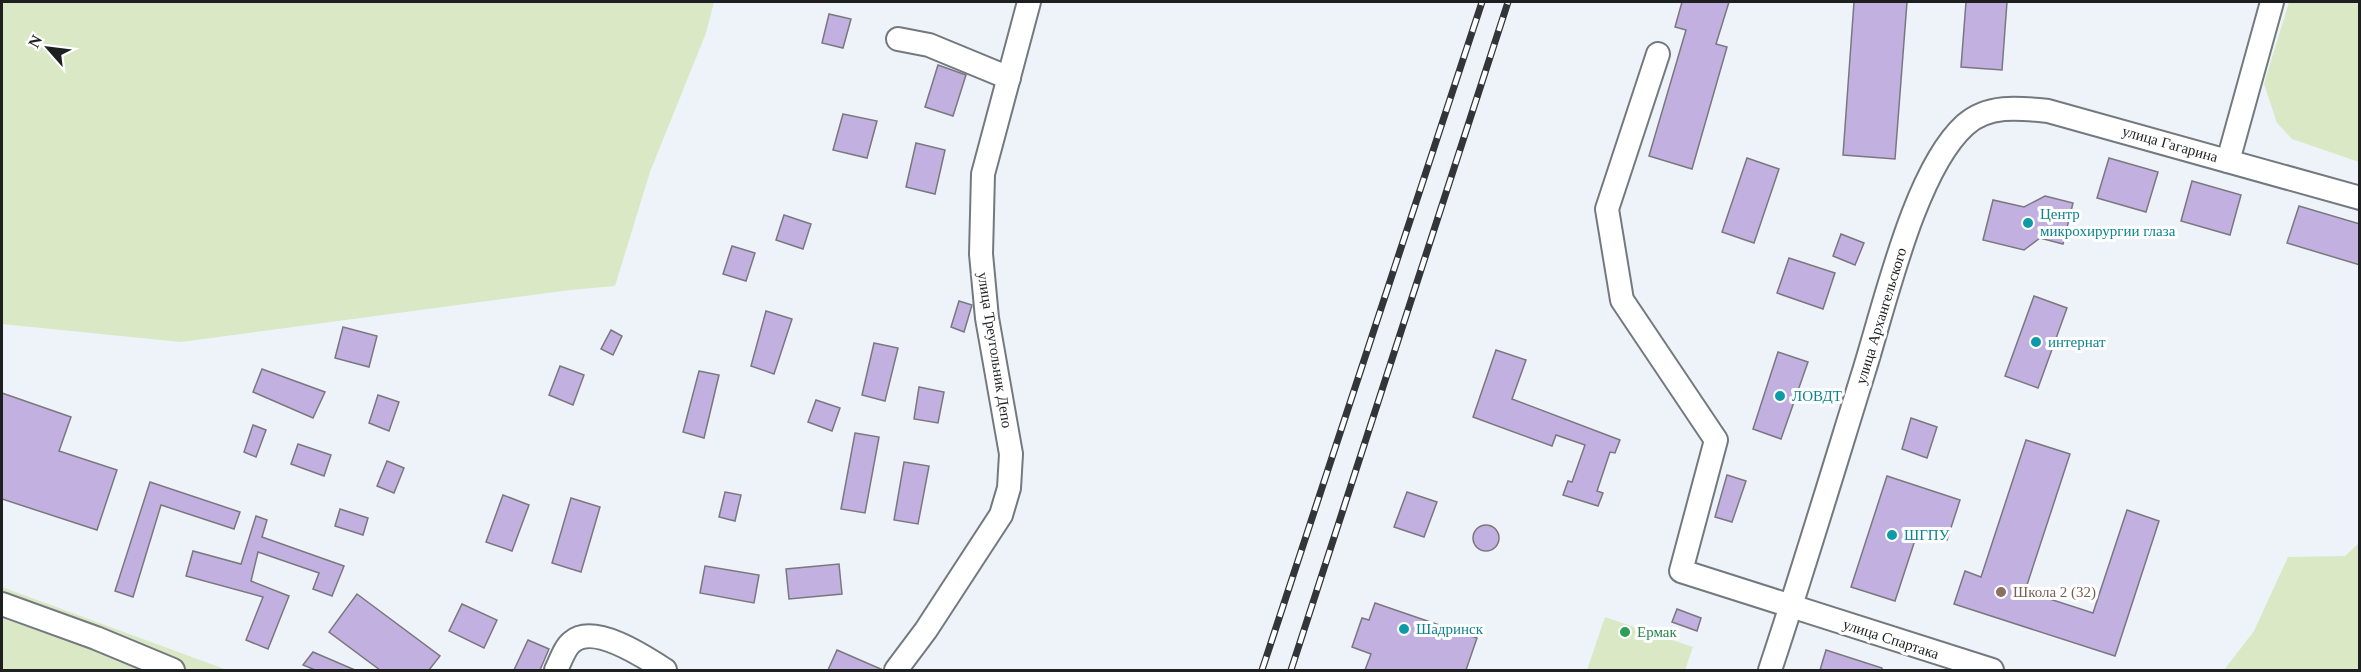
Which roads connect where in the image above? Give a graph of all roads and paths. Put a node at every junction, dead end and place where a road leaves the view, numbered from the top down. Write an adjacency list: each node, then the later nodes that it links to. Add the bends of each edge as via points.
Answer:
1 (1029, 2): 5 (street, улица Треугольник Депо)
2 (2272, 2): 7 (street)
3 (898, 39): 5 (street, via 929,45)
4 (1658, 54): 10 (street, улица Спартака, via 1607,209 1622,300 1716,440 1681,571)
5 (1009, 78): 14 (street, улица Треугольник Депо, via 983,174 981,254 987,318 1011,454 1009,488 1001,515)
6 (1978, 116): 7 (street, улица Гагарина, via 2007,109 2048,111); 10 (street, улица Архангельского, via 1957,132 1943,151 1907,231)
7 (2228, 161): 8 (street, улица Гагарина)
8 (2360, 198)
9 (2, 604): 11 (street)
10 (1791, 607): 15 (street, улица Архангельского); 16 (street, улица Спартака)
11 (173, 670)
12 (556, 670): 13 (street, via 570,642 584,636 604,638)
13 (665, 670)
14 (896, 670)
15 (1770, 670)
16 (1992, 670)

